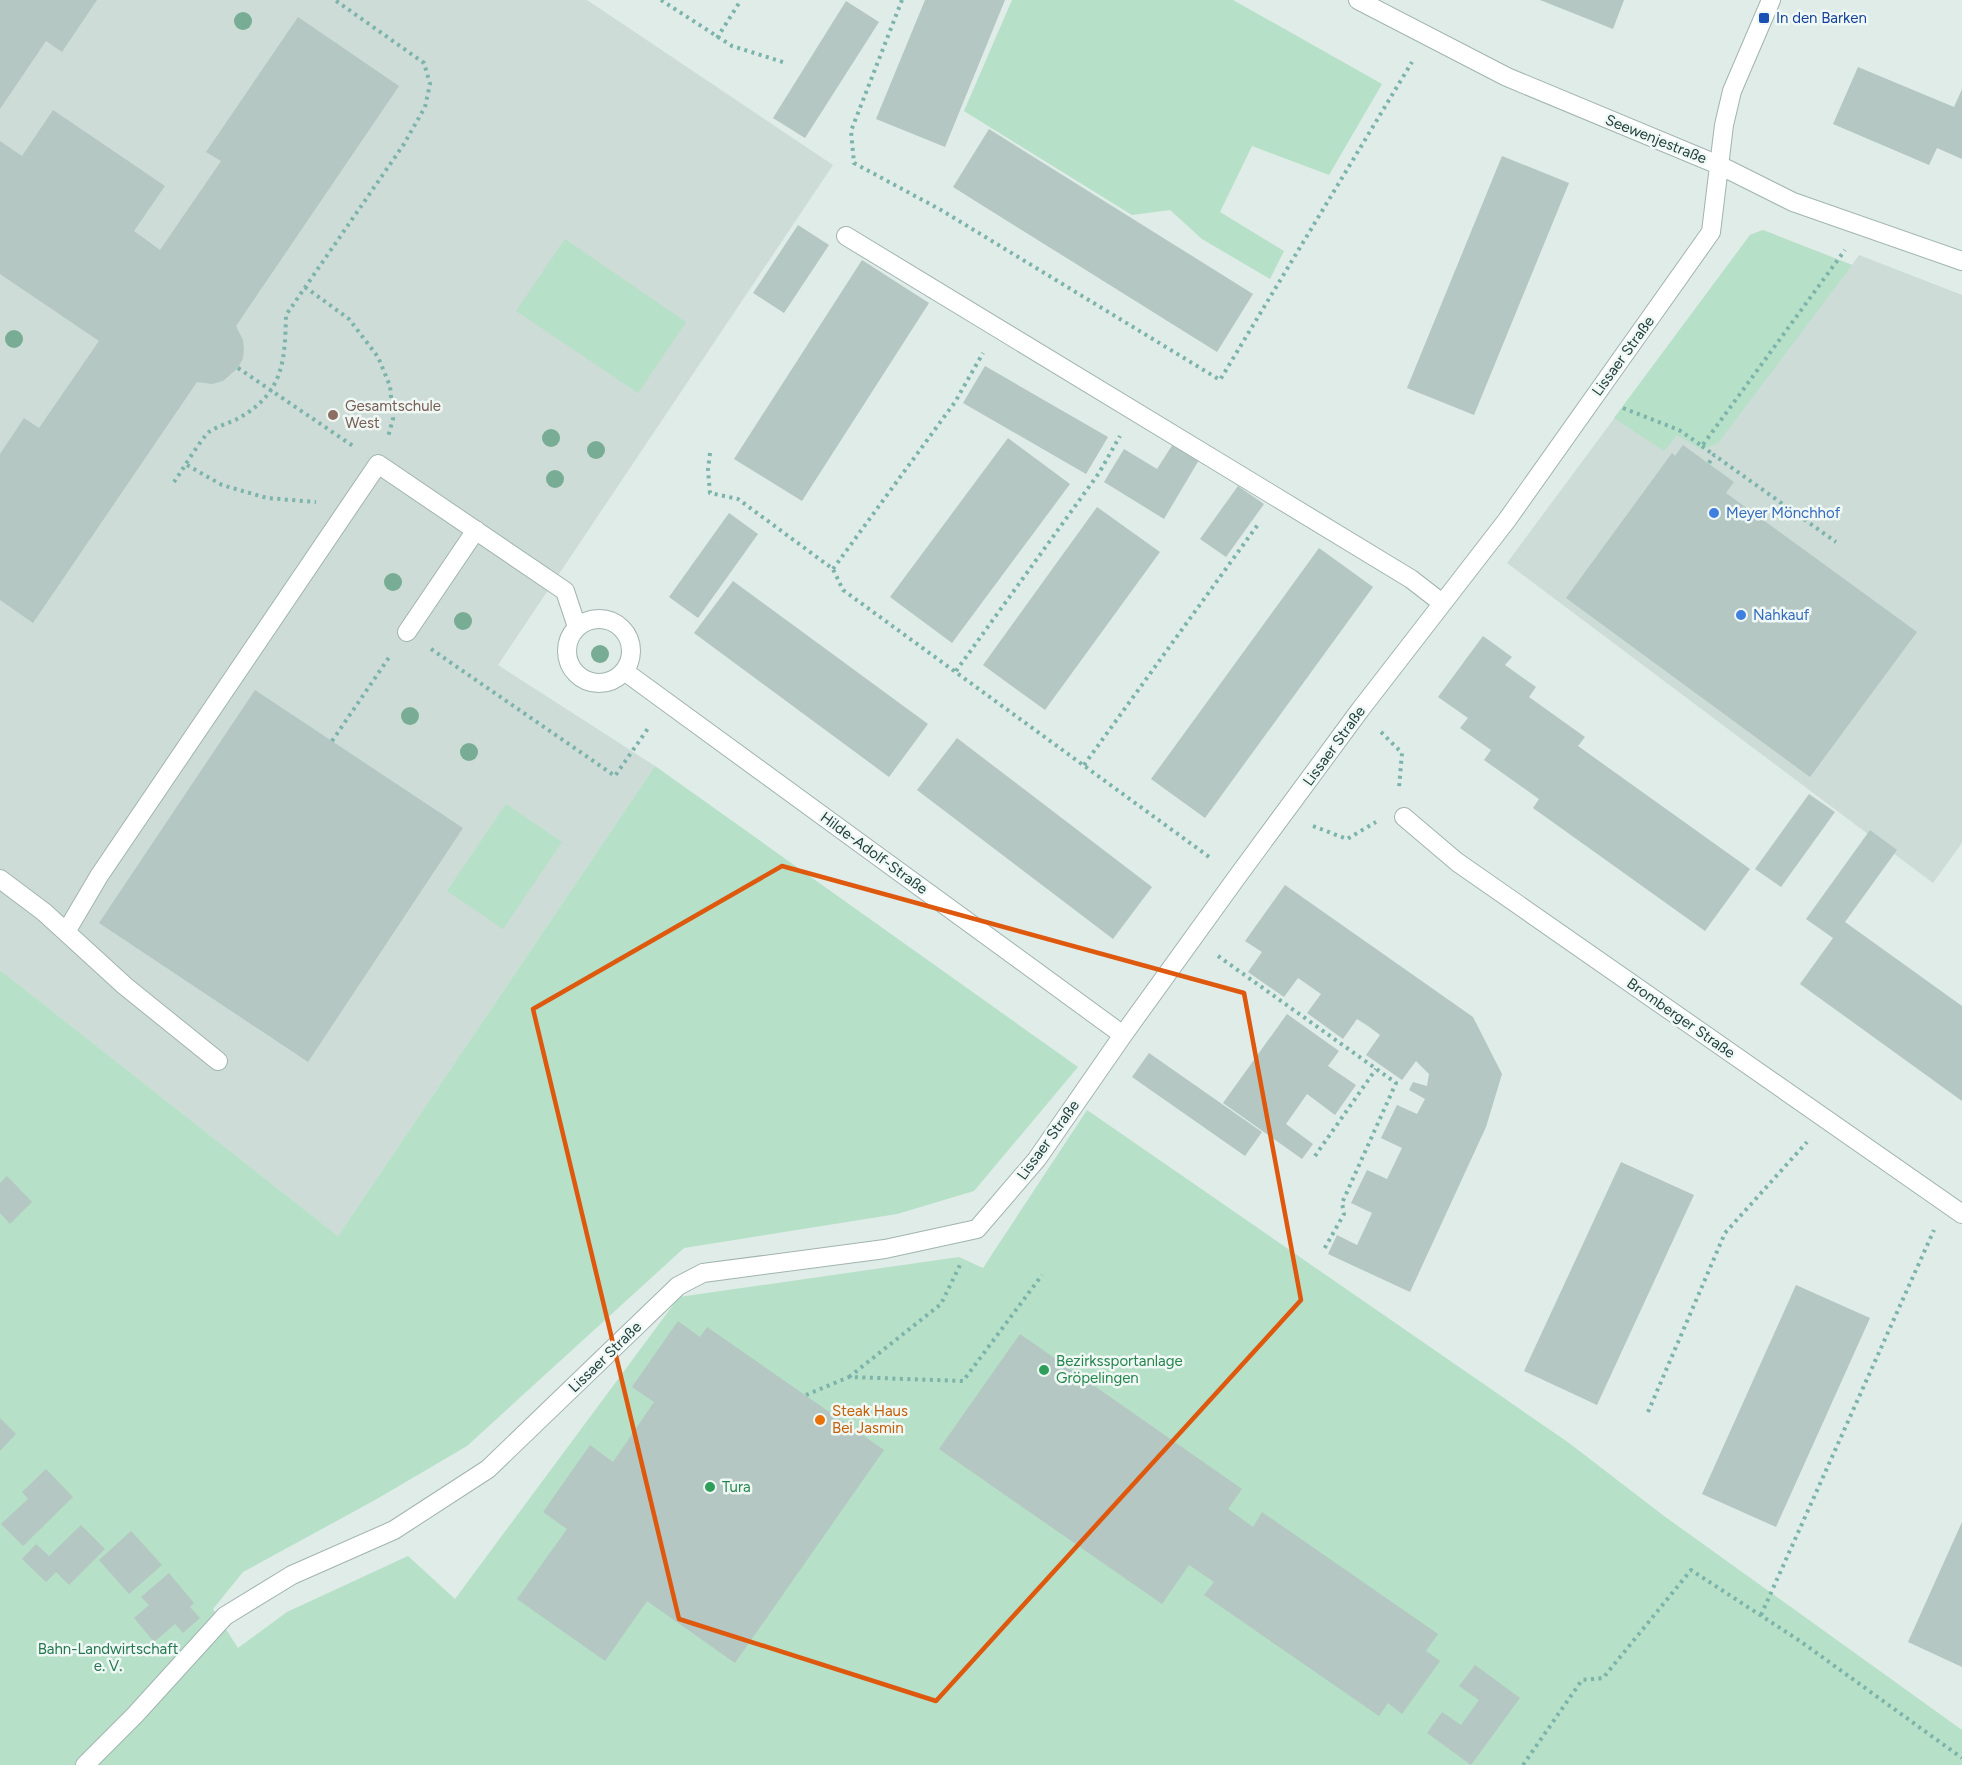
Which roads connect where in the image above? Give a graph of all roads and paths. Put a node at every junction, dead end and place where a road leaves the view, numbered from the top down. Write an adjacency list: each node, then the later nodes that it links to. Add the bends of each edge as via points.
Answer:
1 (335, 0): 14 (path, via 424,63 430,84 425,107 404,144)
2 (661, 0): 8 (path)
3 (741, 0): 8 (path)
4 (902, 0): 7 (path, via 851,130 854,163 941,210 1220,380)
5 (1358, 0): 7 (street, Seewenjestraße)
6 (1771, 0): 10 (street, via 1732,91)
7 (1428, 36): 10 (street, Seewenjestraße, via 1507,77)
8 (717, 38): 9 (path)
9 (786, 63)
10 (1721, 166): 11 (street, Seewenjestraße, via 1793,202); 18 (street, Lissaer Straße, via 1712,232)
11 (1863, 226): 13 (street, Seewenjestraße); 20 (path)
12 (846, 236): 15 (street)
13 (1962, 261)
14 (305, 287): 17 (path, via 286,315 285,346); 24 (path, via 349,319 378,357 390,386 393,419)
15 (998, 328): 19 (street); 31 (path, via 955,402)
16 (238, 368): 17 (path)
17 (272, 391): 24 (path); 25 (path, via 261,404 238,419 209,432)
18 (1594, 396): 20 (path, via 1678,430); 32 (street, Lissaer Straße, via 1507,520)
19 (1135, 411): 27 (street); 36 (path, via 1099,473)
20 (1702, 446): 22 (path)
21 (710, 453): 31 (path, via 710,493 738,499)
22 (1714, 455): 23 (path); 30 (path)
23 (1709, 463)
24 (378, 464): 29 (street); 45 (street, via 99,876)
25 (186, 465): 26 (path); 28 (path, via 222,485 267,498 313,503)
26 (174, 482)
27 (1277, 497): 32 (street, via 1411,579); 40 (path)
28 (323, 500)
29 (476, 530): 33 (street, via 566,591); 34 (street)
30 (1836, 542)
31 (833, 569): 36 (path, via 843,590)
32 (1442, 603): 38 (street, Lissaer Straße)
33 (577, 627): 35 (street, via 586,621 608,620 626,632 632,651); 35 (street, via 570,636 567,656 577,675 596,683 617,678)
34 (407, 632): 37 (path, via 615,776); 39 (path)
35 (624, 671): 37 (street, Hilde-Adolf-Straße)
36 (956, 671): 40 (path)
37 (667, 702): 47 (street, Hilde-Adolf-Straße)
38 (1360, 710): 41 (street, Lissaer Straße); 42 (path, via 1401,753 1397,804)
39 (332, 741)
40 (1084, 765): 43 (path)
41 (1288, 808): 42 (path, via 1313,826 1347,839 1393,812); 43 (street, Lissaer Straße)
42 (1404, 817): 50 (street, Bromberger Straße, via 1456,862)
43 (1237, 877): 46 (street, Lissaer Straße)
44 (0, 879): 45 (street)
45 (66, 932): 48 (street)
46 (1194, 938): 47 (street, Lissaer Straße); 49 (path)
47 (1123, 1035): 54 (street, Lissaer Straße, via 1037,1159)
48 (218, 1061)
49 (1376, 1069): 51 (path); 55 (path, via 1396,1083 1342,1203 1344,1214)
50 (1827, 1120): 52 (street, Bromberger Straße); 59 (path, via 1725,1233)
51 (1315, 1156)
52 (1946, 1203): 53 (street, Bromberger Straße); 60 (path)
53 (1962, 1214)
54 (977, 1229): 57 (path, via 941,1304); 62 (street, Lissaer Straße, via 885,1249 703,1273 678,1286 488,1469 394,1530 292,1575 225,1616)
55 (1323, 1251)
56 (1042, 1275): 57 (path, via 963,1382)
57 (849, 1377): 58 (path)
58 (806, 1395)
59 (1648, 1412)
60 (1761, 1615): 61 (path); 63 (path, via 1691,1570 1603,1678 1582,1680)
61 (1962, 1758)
62 (85, 1765)
63 (1523, 1765)

